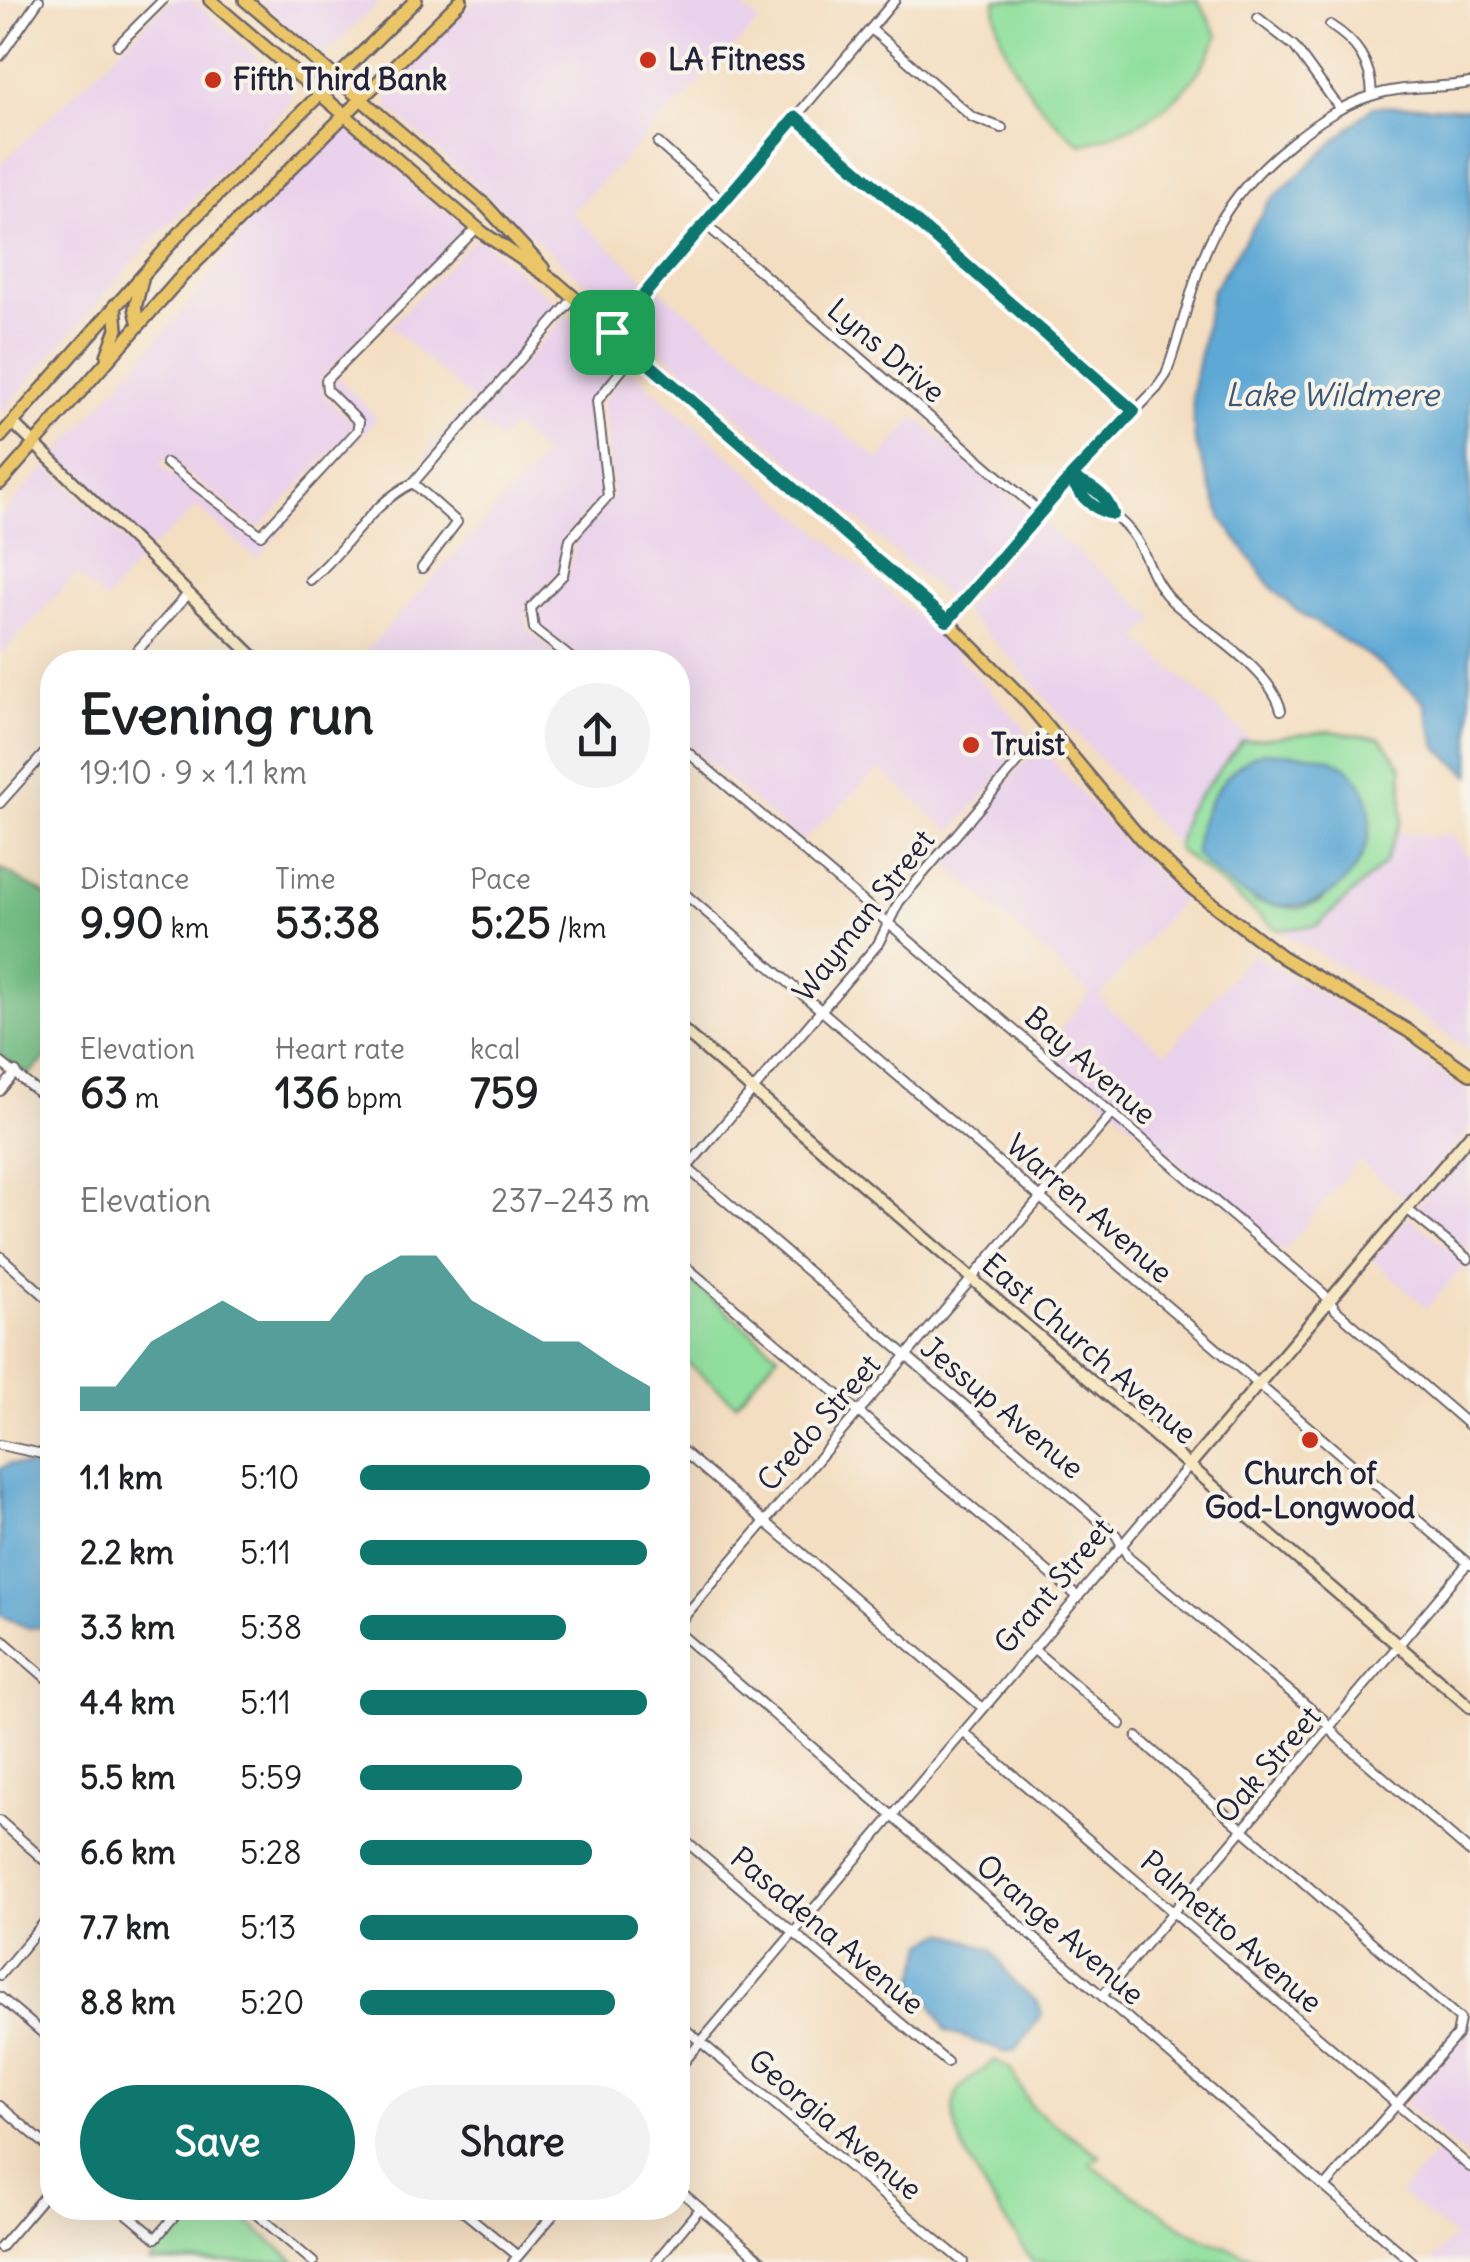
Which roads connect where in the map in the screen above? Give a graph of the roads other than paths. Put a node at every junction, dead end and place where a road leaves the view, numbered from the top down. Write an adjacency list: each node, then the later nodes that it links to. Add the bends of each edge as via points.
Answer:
1 (39, 0): 12 (street)
2 (163, 0): 11 (street)
3 (210, 0): 15 (main road)
4 (245, 0): 13 (main road)
5 (416, 0): 13 (main road)
6 (461, 0): 17 (main road)
7 (895, 0): 10 (street)
8 (1258, 18): 18 (street, via 1294,46)
9 (1330, 25): 16 (street, via 1358,47)
10 (870, 29): 20 (street); 21 (street, via 972,116)
11 (118, 45)
12 (0, 56)
13 (336, 80): 15 (main road); 17 (main road)
14 (1470, 83): 16 (street)
15 (320, 95): 19 (main road); 26 (main road)
16 (1372, 95): 18 (street)
17 (360, 99): 19 (main road); 27 (main road, via 499,218)
18 (1340, 109): 34 (street, via 1289,144 1234,196 1199,264 1166,375)
19 (344, 115): 25 (main road); 30 (main road)
20 (796, 117): 23 (street); 34 (street)
21 (1002, 128)
22 (658, 142): 23 (street)
23 (724, 202): 24 (street)
24 (705, 224): 31 (street); 42 (street, Lyns Drive)
25 (477, 228): 27 (main road); 38 (street, via 326,380 327,390 359,422 357,432 260,535)
26 (145, 270): 29 (main road); 30 (main road, via 135,308)
27 (556, 282): 28 (main road)
28 (574, 298): 31 (main road); 40 (street)
29 (115, 305): 33 (main road, via 118,329); 35 (main road)
30 (139, 324): 33 (main road)
31 (612, 332): 32 (main road)
32 (636, 352): 46 (main road); 49 (street, via 597,401 608,496 570,538 564,575 531,608 534,629)
33 (104, 365): 37 (main road)
34 (1134, 411): 39 (street)
35 (12, 423): 36 (main road); 37 (street)
36 (0, 437)
37 (34, 445): 41 (main road); 45 (street)
38 (166, 464)
39 (1072, 479): 42 (street); 50 (street, via 1074,490 1137,535 1170,600 1272,687)
40 (413, 483): 43 (street, via 458,522); 44 (street, via 386,496)
41 (0, 484)
42 (1039, 511): 46 (street)
43 (422, 568)
44 (310, 580)
45 (188, 594): 47 (street); 48 (street)
46 (947, 621): 51 (main road)
47 (138, 650)
48 (246, 650)
49 (561, 650)
50 (1280, 710)
51 (1048, 727): 56 (street, Wayman Street); 61 (main road, via 1142,840 1220,912)
52 (690, 754): 56 (street, Bay Avenue)
53 (40, 758): 54 (street)
54 (0, 803)
55 (690, 898): 57 (street, Warren Avenue)
56 (888, 923): 57 (street, Wayman Street); 65 (street, Bay Avenue)
57 (822, 1010): 62 (street, Wayman Street); 69 (street, Warren Avenue)
58 (690, 1036): 62 (street, East Church Avenue)
59 (0, 1062): 60 (street)
60 (16, 1072): 63 (street); 64 (street)
61 (1470, 1074)
62 (752, 1090): 67 (street, Wayman Street); 74 (street, East Church Avenue)
63 (0, 1091)
64 (40, 1093)
65 (1112, 1115): 69 (street, Credo Street); 76 (street, Bay Avenue)
66 (1470, 1135): 70 (street, Grant Street)
67 (690, 1163)
68 (690, 1171): 77 (street, Jessup Avenue)
69 (1040, 1197): 74 (street, Credo Street); 78 (street, Warren Avenue)
70 (1408, 1210): 72 (street); 76 (street, Grant Street)
71 (0, 1256): 75 (street)
72 (1468, 1259)
73 (690, 1270): 79 (street)
74 (971, 1280): 77 (street, Credo Street); 84 (street, East Church Avenue)
75 (40, 1291)
76 (1329, 1301): 78 (street, Grant Street); 80 (street, Bay Avenue)
77 (906, 1356): 79 (street, Credo Street); 86 (street, Jessup Avenue)
78 (1258, 1384): 84 (street, Grant Street); 87 (street, Warren Avenue)
79 (857, 1414): 85 (street, Credo Street); 88 (street)
80 (1470, 1426)
81 (0, 1445): 82 (street)
82 (40, 1453)
83 (690, 1457): 85 (street)
84 (1188, 1467): 86 (street, Grant Street); 92 (street, East Church Avenue)
85 (765, 1521): 89 (street, Credo Street); 96 (street)
86 (1122, 1546): 88 (street, Grant Street); 98 (street, Jessup Avenue, via 1128,1558)
87 (1469, 1564): 92 (street, Oak Street)
88 (1078, 1598): 93 (street, Grant Street)
89 (690, 1610)
90 (0, 1638): 94 (street)
91 (690, 1642): 101 (street, Orange Avenue)
92 (1398, 1646): 95 (street, East Church Avenue); 98 (street, Oak Street)
93 (1033, 1649): 96 (street, Grant Street); 97 (street)
94 (40, 1673)
95 (1470, 1707)
96 (983, 1708): 99 (street, Grant Street)
97 (1121, 1724)
98 (1330, 1728): 103 (street, Oak Street); 105 (street, Jessup Avenue)
99 (963, 1732): 101 (street, Grant Street); 107 (street, Palmetto Avenue)
100 (1136, 1737): 103 (street)
101 (893, 1816): 109 (street, Grant Street); 111 (street, Orange Avenue)
102 (0, 1821): 106 (street)
103 (1243, 1828): 107 (street, Oak Street); 118 (street, via 1455,2012 1457,2035)
104 (690, 1845): 109 (street, Pasadena Avenue)
105 (1470, 1852)
106 (40, 1856)
107 (1174, 1914): 111 (street, Oak Street); 118 (street, Palmetto Avenue)
108 (40, 1927): 110 (street)
109 (793, 1932): 115 (street, Grant Street); 117 (street, Pasadena Avenue)
110 (0, 1975)
111 (1102, 1996): 122 (street, Orange Avenue)
112 (0, 1997): 113 (street)
113 (40, 2031)
114 (690, 2033): 115 (street, Georgia Avenue)
115 (700, 2042): 116 (street, Grant Street); 138 (street, Georgia Avenue)
116 (690, 2054)
117 (947, 2062)
118 (1397, 2104): 121 (street, Palmetto Avenue); 122 (street)
119 (0, 2106): 120 (street)
120 (40, 2140)
121 (1470, 2167)
122 (1326, 2187): 139 (street, Orange Avenue)
123 (690, 2199): 125 (street)
124 (40, 2201): 133 (street)
125 (700, 2208): 131 (street); 137 (street)
126 (134, 2220): 127 (street, via 156,2238)
127 (171, 2220)
128 (263, 2220): 136 (street)
129 (472, 2220): 134 (street)
130 (549, 2220): 134 (street)
131 (690, 2220)
132 (690, 2220): 135 (street)
133 (0, 2248)
134 (516, 2259)
135 (656, 2260)
136 (312, 2262)
137 (763, 2262)
138 (963, 2262)
139 (1412, 2262)

